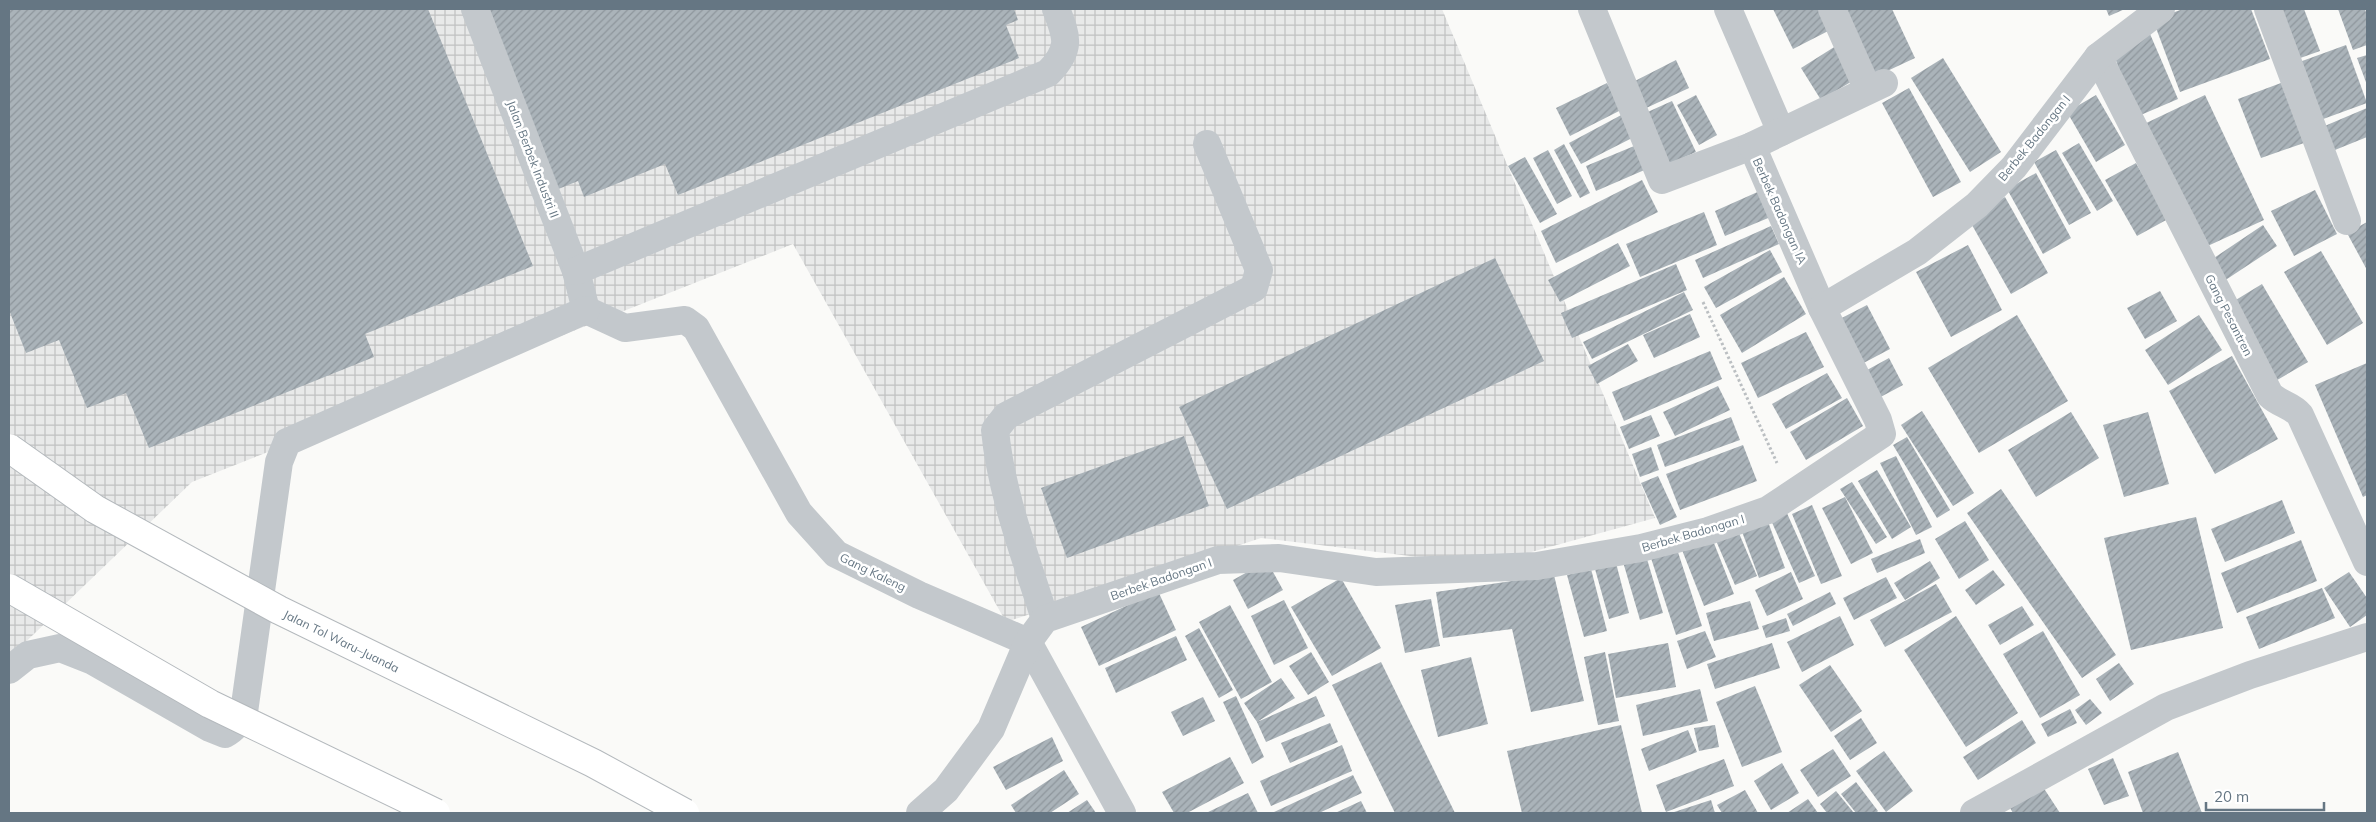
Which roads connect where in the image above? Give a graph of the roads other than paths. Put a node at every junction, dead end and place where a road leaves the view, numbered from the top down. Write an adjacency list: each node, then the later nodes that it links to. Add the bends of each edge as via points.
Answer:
1 (475, 9): 13 (street, Jalan Berbek Industri II)
2 (1056, 9): 13 (street, via 1067,37 1059,62 1048,73)
3 (1592, 9): 11 (street, Berbek Badongan IA, via 1662,180)
4 (1728, 9): 9 (street)
5 (1832, 9): 9 (street, via 1876,87)
6 (2161, 9): 8 (street, Berbek Badongan I)
7 (2268, 9): 12 (street)
8 (2098, 57): 14 (street, Berbek Badongan I, via 2014,167 1976,205 1917,252); 17 (street, Gang Pesantren, via 2270,395 2276,402 2295,408 2300,415)
9 (1781, 132): 11 (street)
10 (1207, 144): 19 (street, via 1259,270 1254,288 1006,416 995,430 1013,516)
11 (1752, 146): 14 (street, Berbek Badongan IA)
12 (2347, 221)
13 (576, 271): 15 (street, Jalan Berbek Industri II)
14 (1822, 308): 19 (street, Berbek Badongan I, via 1882,434 1768,510 1708,531 1641,548 1537,566 1376,572 1279,558 1218,560)
15 (586, 310): 21 (street, Gang Kaleng, via 625,328 685,320 696,328 799,513 836,554 919,595); 22 (street, via 287,442 278,462 244,712 235,728 225,734 210,728 93,661 60,648 28,655)
16 (9, 448): 24 (highway, Jalan Tol Waru–Juanda, bridge, via 95,509 279,610 593,763)
17 (2367, 562)
18 (9, 588): 23 (highway, bridge, via 210,704)
19 (1045, 619): 21 (street)
20 (2367, 637): 27 (street, via 2250,675 2166,707)
21 (1028, 642): 25 (street, via 991,729 946,790); 26 (street)
22 (9, 670)
23 (436, 813)
24 (685, 813)
25 (920, 813)
26 (1122, 813)
27 (1974, 813)

